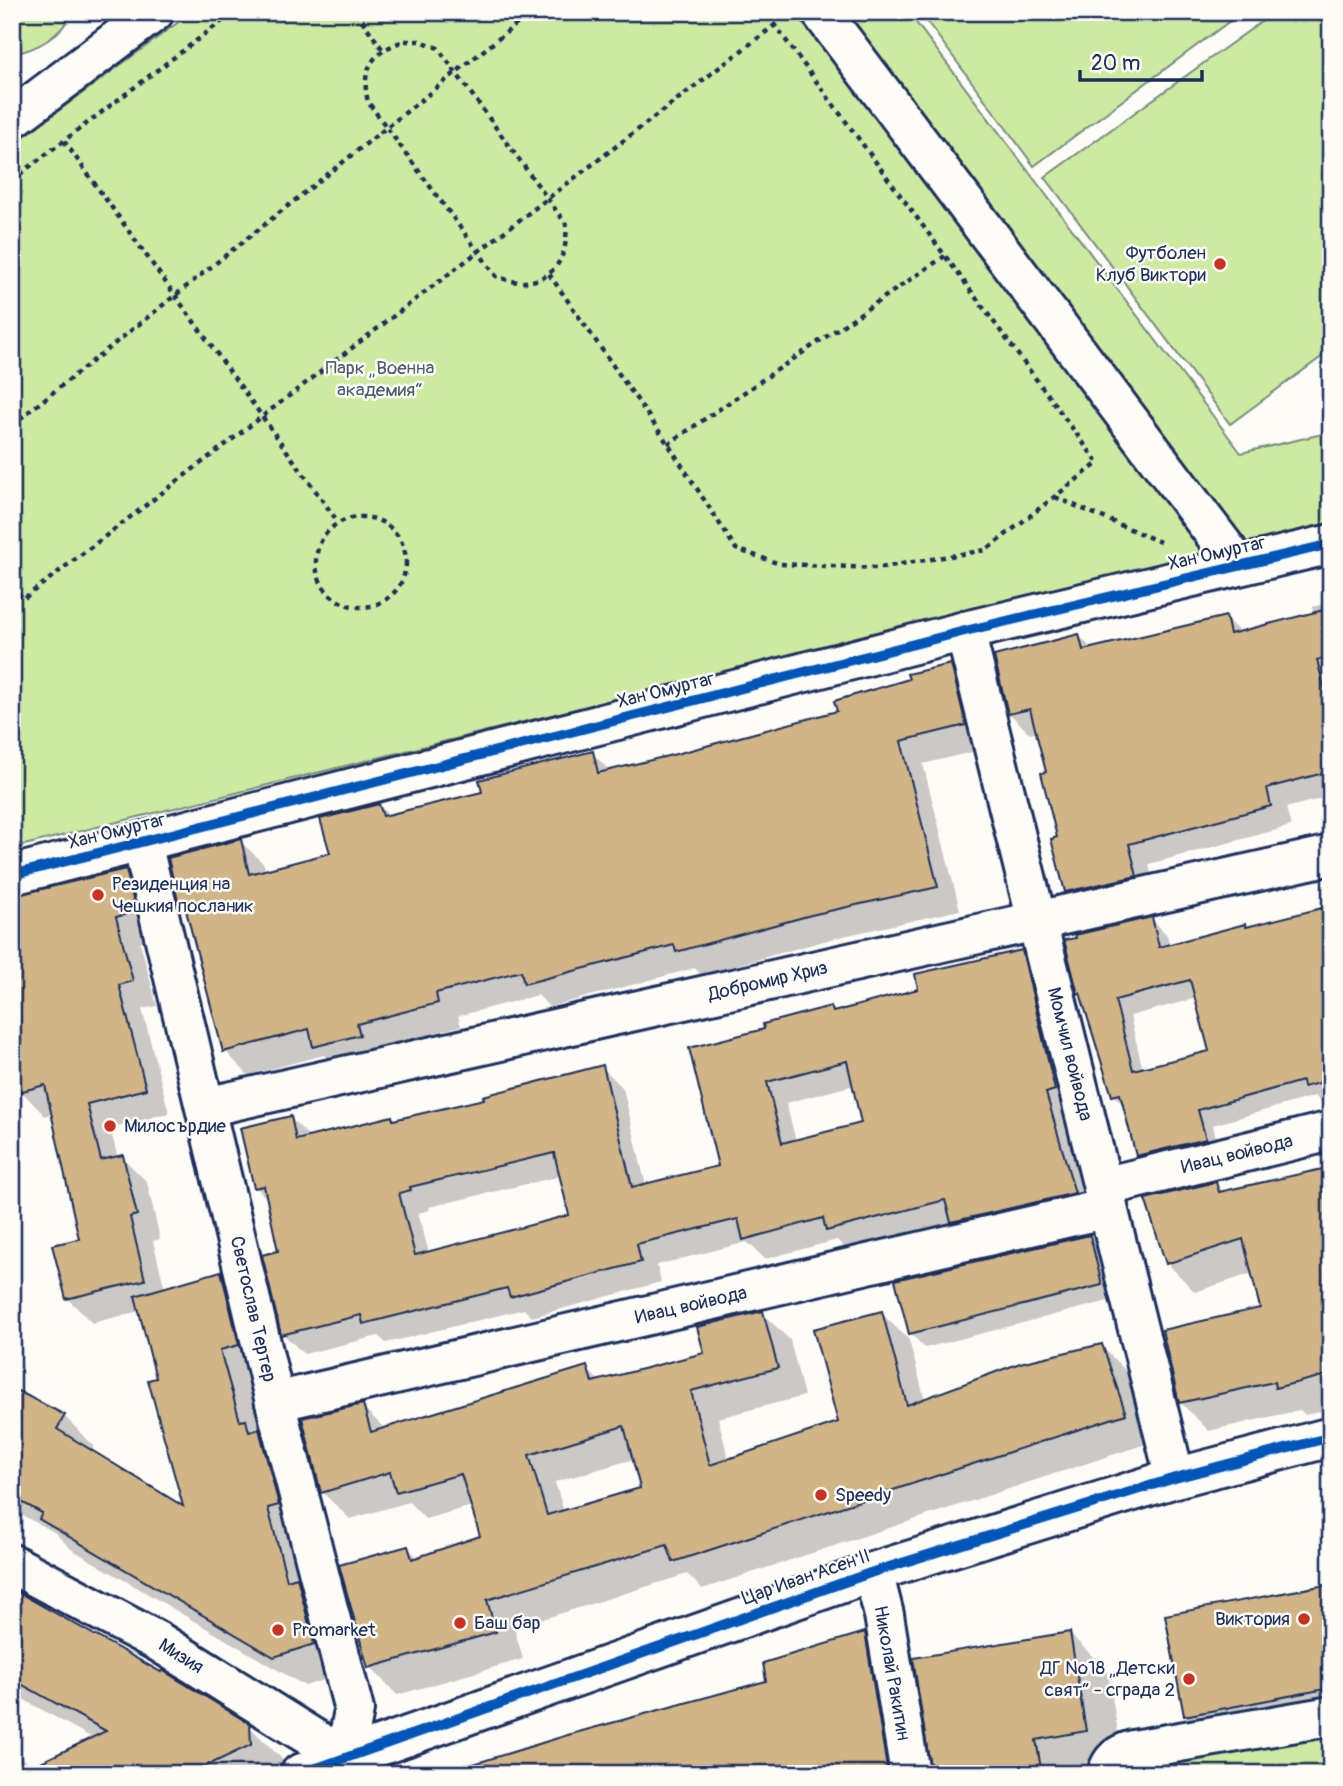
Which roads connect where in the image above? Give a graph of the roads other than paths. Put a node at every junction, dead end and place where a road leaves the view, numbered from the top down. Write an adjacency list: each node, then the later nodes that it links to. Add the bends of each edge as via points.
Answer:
1 (155, 12): 3 (street, via 16,116)
2 (821, 12): 5 (street)
3 (12, 110)
4 (1331, 544): 5 (street, Хан Омуртаг)
5 (1238, 565): 6 (street, Хан Омуртаг)
6 (965, 631): 7 (street, Хан Омуртаг); 10 (street, Момчил войвода)
7 (142, 843): 9 (street, Хан Омуртаг); 11 (street, Светослав Тертер)
8 (1331, 855): 10 (street, Добромир Хриз)
9 (12, 875)
10 (1037, 921): 11 (street, Добромир Хриз); 13 (street, Момчил войвода)
11 (206, 1107): 14 (street, Светослав Тертер)
12 (1331, 1131): 13 (street, Ивац войвода)
13 (1105, 1197): 14 (street, Ивац войвода); 16 (street, Момчил войвода)
14 (275, 1402): 20 (street, Светослав Тертер, via 354,1710)
15 (1331, 1437): 16 (street, Цар Иван Асен II)
16 (1175, 1478): 18 (street, Цар Иван Асен II)
17 (12, 1564): 20 (street, Мизия, via 159,1642)
18 (873, 1572): 20 (street, Цар Иван Асен II); 22 (street, Николай Ракитин)
19 (1331, 1716): 23 (street, via 1121,1753 1112,1760)
20 (346, 1766): 21 (street, Цар Иван Асен II)
21 (300, 1774)
22 (910, 1774)
23 (1107, 1774)

